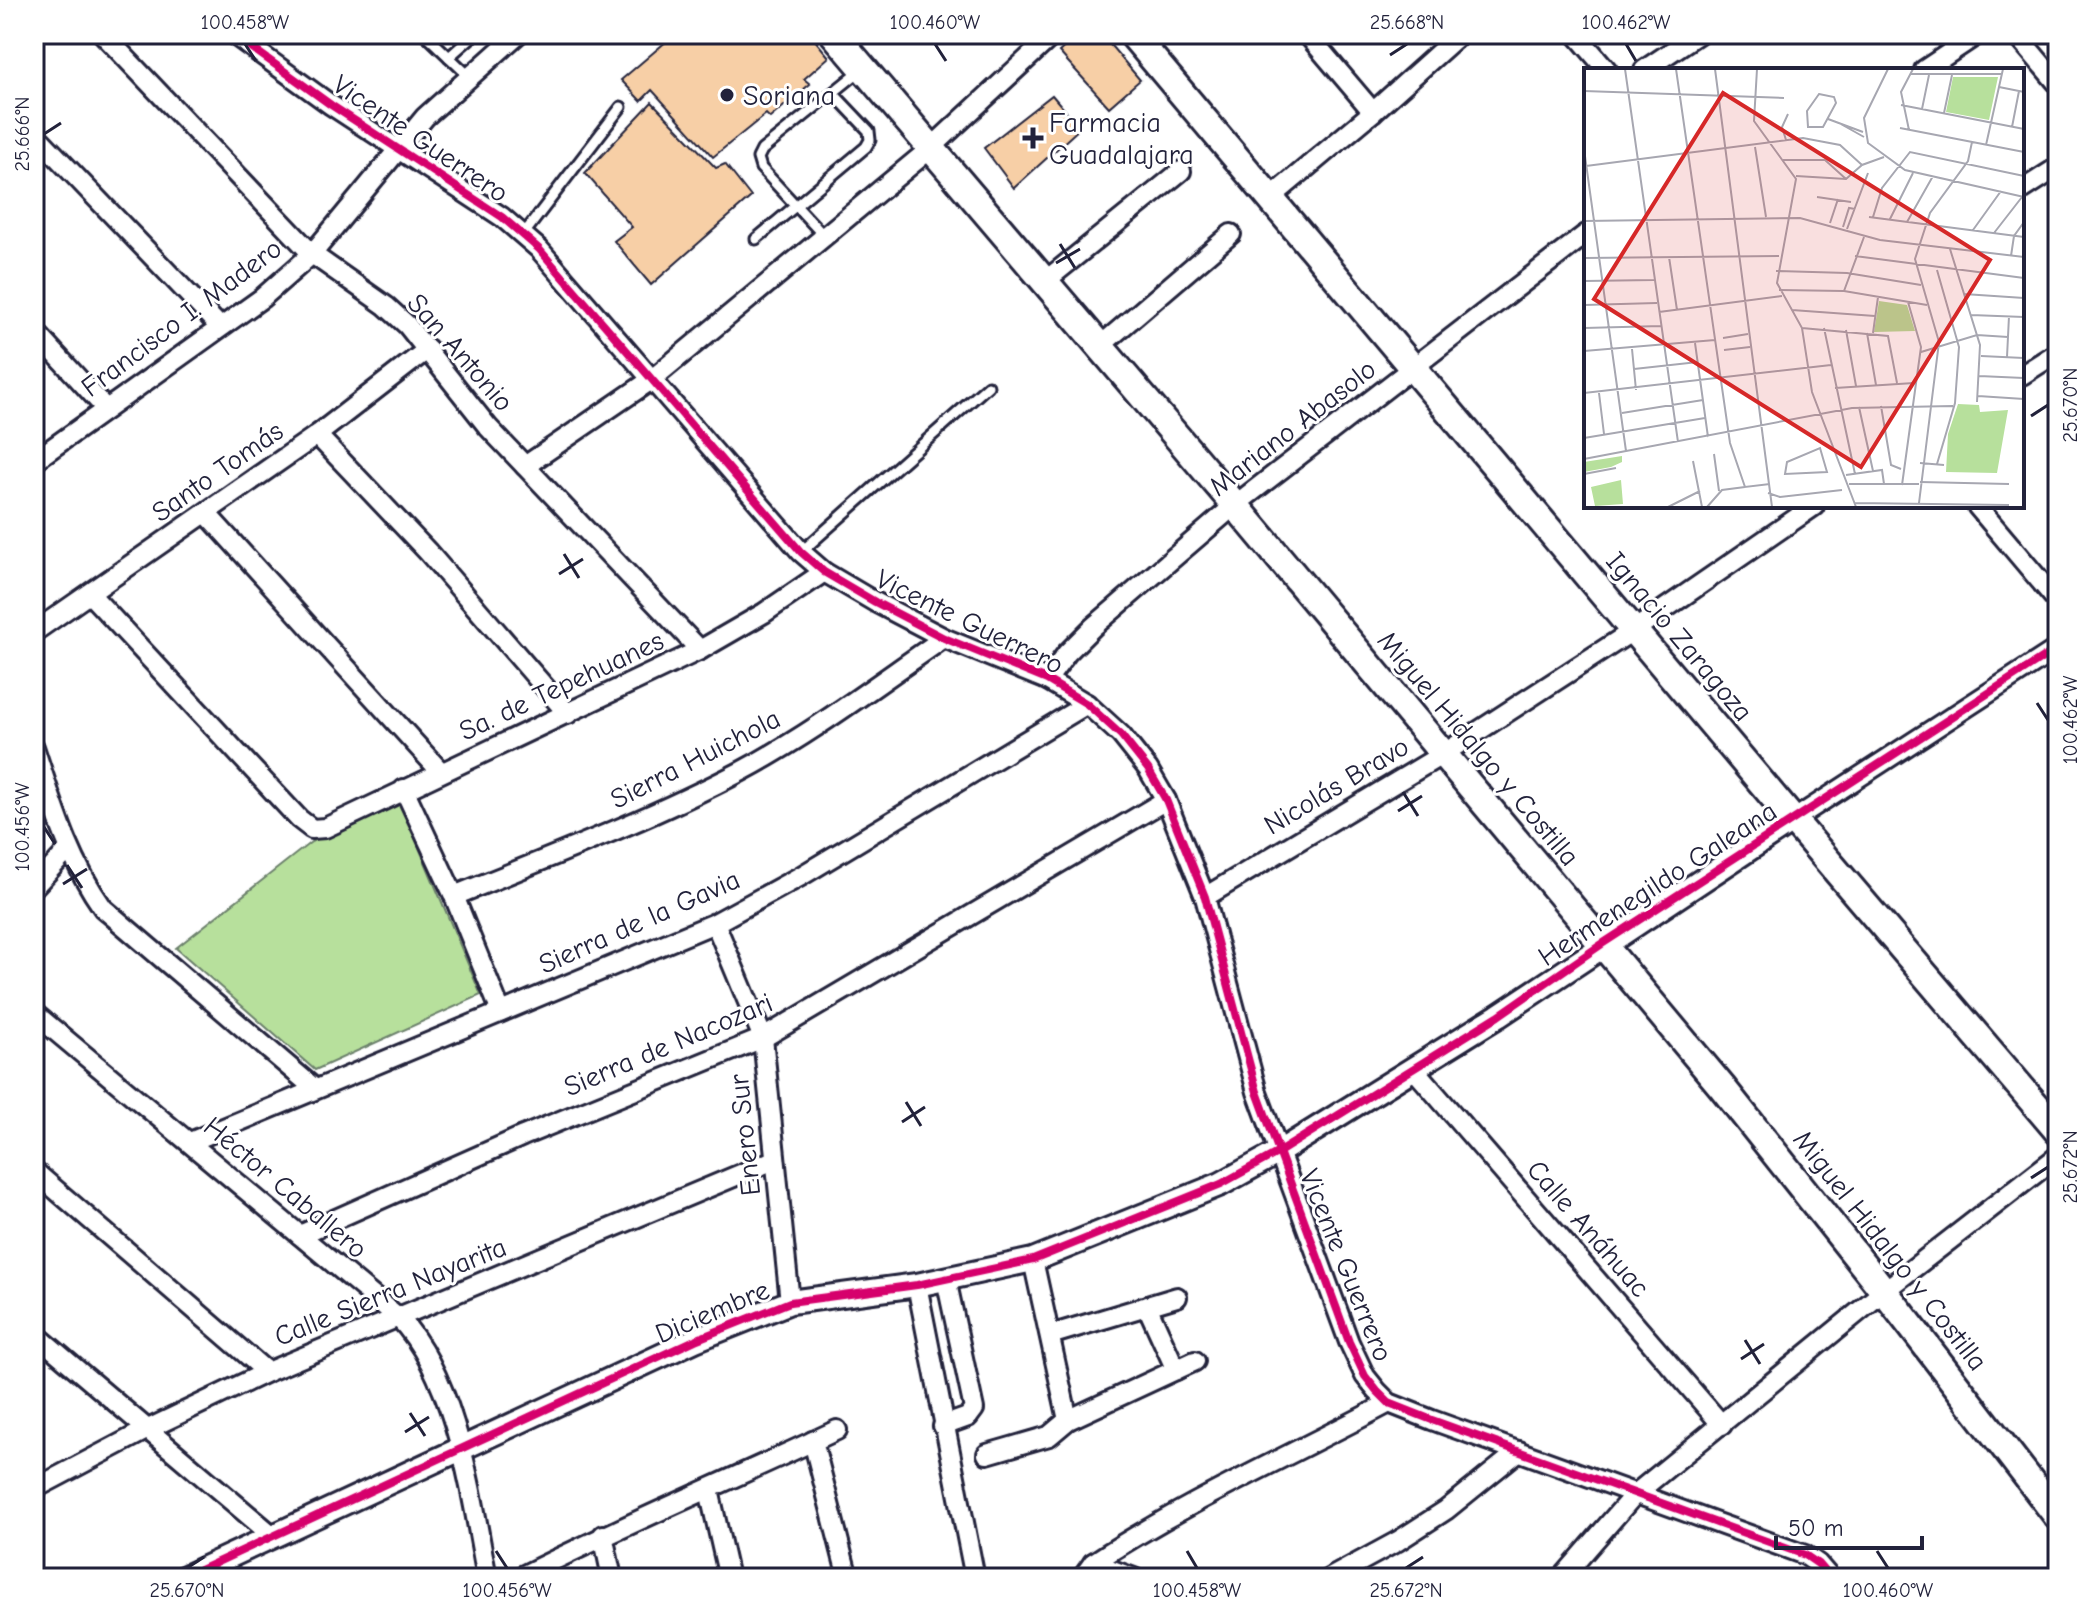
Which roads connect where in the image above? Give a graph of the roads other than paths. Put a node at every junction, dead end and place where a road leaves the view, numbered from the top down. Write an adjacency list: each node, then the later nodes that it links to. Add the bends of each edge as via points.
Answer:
1 (103, 34): 38 (street, San Antonio)
2 (233, 34): 26 (street, Vicente Guerrero)
3 (425, 34): 15 (lane)
4 (475, 34): 15 (lane)
5 (518, 34): 20 (street, Francisco I. Madero)
6 (834, 34): 16 (main road, Miguel Hidalgo y Costilla)
7 (1054, 34): 27 (street)
8 (1132, 34): 31 (main road, Ignacio Zaragoza)
9 (1307, 34): 24 (street)
10 (1460, 34): 24 (street)
11 (1576, 34): 17 (street)
12 (1698, 34): 18 (street)
13 (1978, 34): 19 (street)
14 (2016, 34): 21 (street)
15 (449, 57): 20 (lane)
16 (863, 68): 22 (lane); 27 (main road, Miguel Hidalgo y Costilla)
17 (1605, 68)
18 (1647, 68)
19 (1927, 68)
20 (470, 77): 26 (street, Francisco I. Madero)
21 (2058, 84)
22 (833, 93): 32 (lane, via 869,131 870,140); 32 (lane, via 758,158)
23 (621, 107): 34 (lane)
24 (1373, 112): 31 (street)
25 (34, 133): 40 (street)
26 (397, 149): 34 (street, Vicente Guerrero); 38 (street, Francisco I. Madero)
27 (930, 149): 36 (street); 39 (main road, Miguel Hidalgo y Costilla)
28 (2058, 167): 30 (street)
29 (1181, 171): 39 (street)
30 (2024, 189)
31 (1269, 199): 45 (main road, Ignacio Zaragoza)
32 (796, 205): 36 (lane); 37 (lane)
33 (1231, 234): 42 (street)
34 (523, 235): 47 (street, Vicente Guerrero)
35 (1584, 236): 45 (street, Mariano Abasolo)
36 (825, 237): 47 (street)
37 (756, 239)
38 (312, 254): 40 (street, Francisco I. Madero); 43 (street, San Antonio, via 386,306)
39 (1044, 282): 42 (main road, Miguel Hidalgo y Costilla)
40 (220, 327): 49 (street, Francisco I. Madero)
41 (34, 330): 49 (street)
42 (1099, 347): 53 (main road, Miguel Hidalgo y Costilla)
43 (428, 349): 50 (street, Santo Tomás); 52 (street, San Antonio)
44 (2058, 352): 46 (street)
45 (1414, 368): 53 (street, Mariano Abasolo); 61 (main road, Ignacio Zaragoza)
46 (2024, 374)
47 (651, 380): 52 (street); 57 (street, Vicente Guerrero)
48 (988, 386): 57 (lane)
49 (106, 409): 51 (street, Francisco I. Madero)
50 (317, 435): 56 (street, Santo Tomás); 68 (street, via 428,552)
51 (34, 461)
52 (525, 466): 65 (street, San Antonio)
53 (1235, 505): 66 (street, Mariano Abasolo, via 1093,627); 70 (main road, Miguel Hidalgo y Costilla)
54 (1811, 508): 61 (street, Nicolás Bravo)
55 (1979, 508): 60 (street)
56 (206, 513): 59 (street, Santo Tomás); 71 (street)
57 (801, 552): 58 (street, Vicente Guerrero)
58 (824, 572): 63 (street, Vicente Guerrero); 65 (street, Sa. de Tepehuanes)
59 (90, 594): 62 (street, Santo Tomás); 72 (street, Sa. de Tepehuanes, via 312,829 325,828)
60 (2058, 602)
61 (1634, 630): 70 (street, Nicolás Bravo); 74 (main road, Ignacio Zaragoza)
62 (34, 632)
63 (944, 638): 66 (street, Vicente Guerrero); 77 (street, Sierra Huichola, via 797,740 741,771 660,812)
64 (2058, 648): 74 (street, Hermenegildo Galeana)
65 (700, 650): 68 (street, Sa. de Tepehuanes)
66 (1047, 680): 67 (street, Vicente Guerrero)
67 (1087, 704): 73 (street, Vicente Guerrero, via 1130,746); 79 (street, Sierra de la Gavia)
68 (568, 714): 71 (street, Sa. de Tepehuanes)
69 (34, 747): 75 (street)
70 (1443, 754): 78 (street, Nicolás Bravo); 80 (main road, Miguel Hidalgo y Costilla)
71 (441, 772): 72 (street, Sa. de Tepehuanes)
72 (404, 789): 77 (street)
73 (1166, 800): 78 (street, Vicente Guerrero); 83 (street, Sierra de Nacozari)
74 (1793, 820): 80 (street, Hermenegildo Galeana); 86 (main road, Ignacio Zaragoza)
75 (68, 850): 76 (street); 85 (street, via 103,908)
76 (34, 887)
77 (454, 896): 81 (street)
78 (1205, 897): 88 (street, Vicente Guerrero, via 1257,1092)
79 (715, 923): 81 (street, Sierra de la Gavia); 83 (street, Enero Sur)
80 (1602, 944): 84 (street, Hermenegildo Galeana); 96 (main road, Miguel Hidalgo y Costilla)
81 (501, 1012): 85 (street, Sierra de la Gavia)
82 (34, 1013): 87 (street, Héctor Caballero)
83 (763, 1038): 90 (street, Enero Sur); 92 (street, Sierra de Nacozari)
84 (1413, 1068): 88 (street, Hermenegildo Galeana); 108 (street, Calle Anáhuac)
85 (315, 1089): 87 (street, Sierra de la Gavia)
86 (2058, 1131)
87 (190, 1142): 92 (street, Héctor Caballero)
88 (1279, 1152): 93 (street, Diciembre, via 1185,1200); 106 (street, Vicente Guerrero, via 1349,1342 1365,1376)
89 (2058, 1156): 96 (street)
90 (774, 1160): 98 (street, Enero Sur); 100 (street, Calle Sierra Nayarita)
91 (34, 1171): 105 (street)
92 (300, 1235): 100 (street, Héctor Caballero)
93 (1033, 1260): 94 (street, Diciembre); 102 (street)
94 (946, 1279): 95 (street, Diciembre); 109 (street, via 974,1409 968,1417)
95 (917, 1285): 98 (street, Diciembre); 109 (street)
96 (1884, 1291): 108 (street); 119 (main road, Miguel Hidalgo y Costilla)
97 (1177, 1297): 99 (street)
98 (790, 1302): 113 (street, Diciembre, via 695,1340)
99 (1147, 1306): 102 (street); 104 (street)
100 (399, 1318): 105 (street, Calle Sierra Nayarita); 113 (street, Héctor Caballero, via 426,1354)
101 (34, 1333): 110 (street)
102 (1050, 1335): 107 (street)
103 (1195, 1361): 104 (street)
104 (1176, 1370): 107 (street)
105 (267, 1372): 110 (street, Calle Sierra Nayarita)
106 (1389, 1403): 114 (street, Vicente Guerrero); 122 (street, via 1196,1501)
107 (1068, 1420): 115 (street, via 1049,1436)
108 (1722, 1425): 118 (street)
109 (943, 1426): 130 (street)
110 (146, 1430): 116 (street, Calle Sierra Nayarita); 121 (street)
111 (837, 1430): 112 (street)
112 (813, 1441): 117 (street); 129 (street)
113 (462, 1450): 121 (street, Diciembre); 125 (street, Héctor Caballero)
114 (1519, 1451): 118 (street, Vicente Guerrero); 132 (street, via 1446,1510)
115 (987, 1454)
116 (34, 1489)
117 (709, 1490): 120 (street); 128 (street)
118 (1634, 1495): 123 (street); 133 (street, Vicente Guerrero, via 1805,1555)
119 (2058, 1517)
120 (603, 1535): 126 (street); 127 (street)
121 (273, 1536): 124 (street, Diciembre)
122 (1088, 1571): 131 (street)
123 (1572, 1575)
124 (183, 1578)
125 (487, 1578)
126 (518, 1578)
127 (612, 1578)
128 (729, 1578)
129 (848, 1578)
130 (975, 1578)
131 (1134, 1578)
132 (1330, 1578)
133 (1830, 1578)

